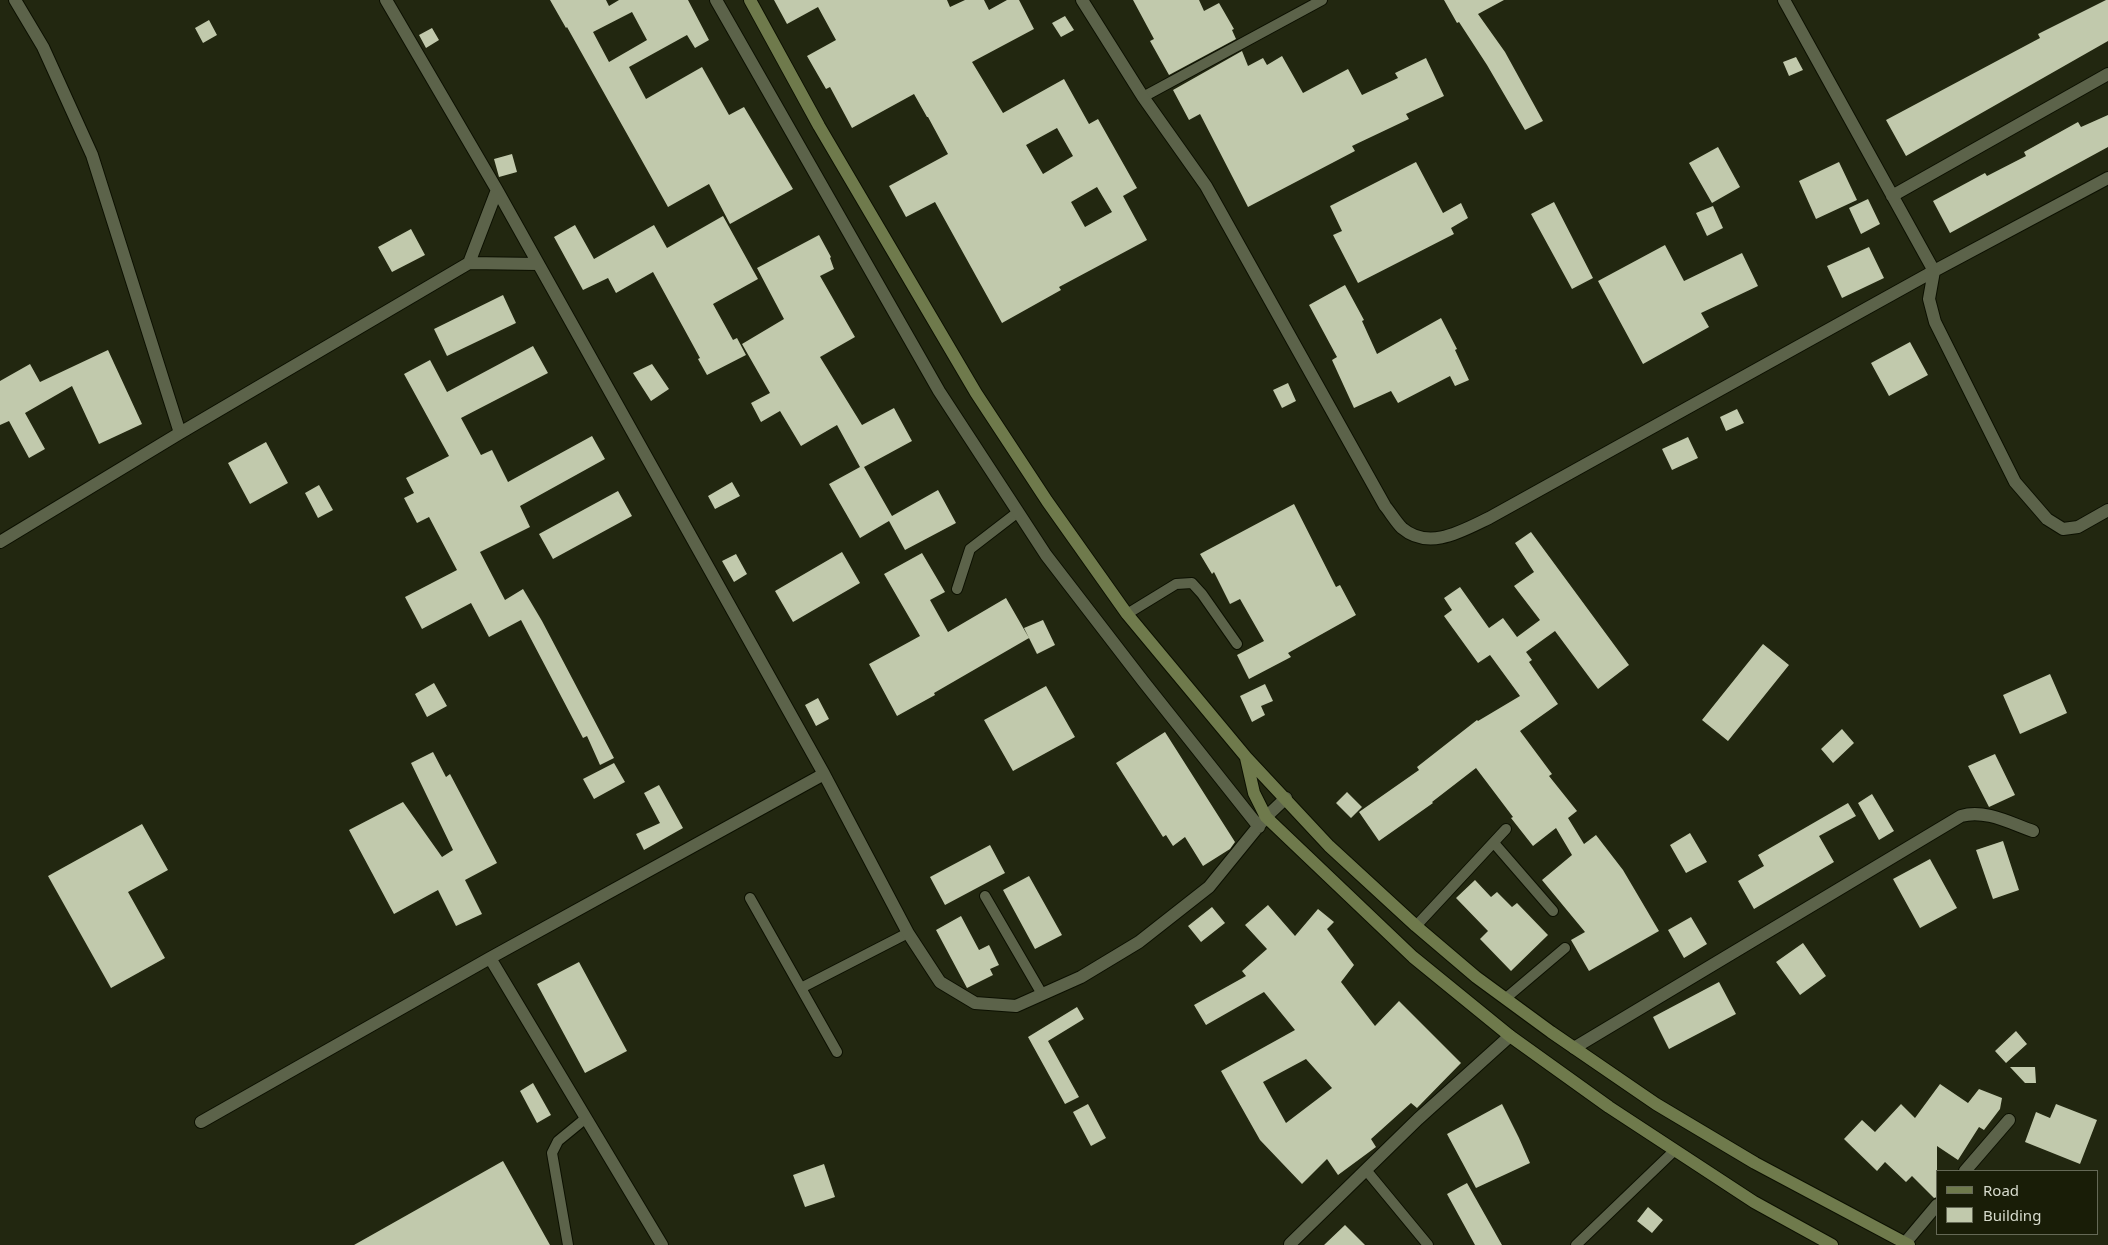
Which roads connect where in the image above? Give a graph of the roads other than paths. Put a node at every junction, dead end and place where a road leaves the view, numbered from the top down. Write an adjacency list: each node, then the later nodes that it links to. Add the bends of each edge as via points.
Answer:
1 (15, 0): 16 (street, via 43,47 92,156)
2 (386, 0): 11 (street)
3 (716, 0): 18 (street, via 939,391)
4 (750, 0): 21 (main road, via 819,126 976,393)
5 (1082, 0): 9 (street)
6 (1322, 0): 9 (lane)
7 (1784, 0): 12 (street)
8 (2108, 74): 12 (street)
9 (1143, 97): 15 (street, via 1206,186 1385,506 1402,528 1424,540 1452,535 1489,518)
10 (2108, 178): 15 (street)
11 (497, 190): 13 (street); 14 (street)
12 (1892, 196): 15 (street)
13 (469, 263): 14 (street); 16 (street)
14 (538, 264): 24 (street)
15 (1934, 271): 17 (street, via 1929,298 1935,322 2015,482 2047,519 2063,529 2078,526)
16 (180, 432): 19 (street)
17 (2108, 510)
18 (1018, 512): 20 (lane, via 970,548); 26 (street, via 1046,554 1143,680)
19 (0, 542)
20 (957, 589)
21 (1127, 614): 22 (lane, via 1176,584 1192,582); 23 (main road)
22 (1237, 644)
23 (1246, 757): 25 (main road); 26 (main road)
24 (824, 774): 34 (street); 36 (street)
25 (1286, 798): 26 (street); 33 (main road, via 1329,846)
26 (1263, 822): 38 (street, via 1209,887 1138,942 1081,977); 40 (main road, via 1413,957)
27 (1506, 829): 29 (lane)
28 (2033, 830): 41 (street, via 1989,815 1972,813 1961,816)
29 (1494, 842): 32 (lane); 33 (lane)
30 (985, 896): 38 (lane)
31 (750, 898): 37 (lane)
32 (1553, 910)
33 (1416, 926): 39 (main road)
34 (908, 933): 37 (lane); 38 (street, via 940,982 975,1003 1016,1006)
35 (1565, 948): 39 (lane)
36 (490, 958): 43 (street); 45 (street)
37 (801, 988): 42 (lane)
38 (1042, 994)
39 (1506, 998): 41 (main road)
40 (1510, 1036): 46 (main road); 47 (street)
41 (1574, 1048): 51 (main road, via 1656,1104 1730,1148)
42 (837, 1052)
43 (586, 1118): 52 (lane, via 558,1141 552,1153); 53 (street)
44 (2008, 1120): 48 (street)
45 (200, 1122)
46 (1675, 1150): 55 (lane); 56 (main road, via 1754,1202)
47 (1366, 1170): 50 (street); 54 (lane)
48 (1966, 1170)
49 (1936, 1206): 51 (street)
50 (1290, 1244)
51 (1907, 1244)
52 (568, 1245)
53 (662, 1245)
54 (1428, 1245)
55 (1576, 1245)
56 (1832, 1245)

